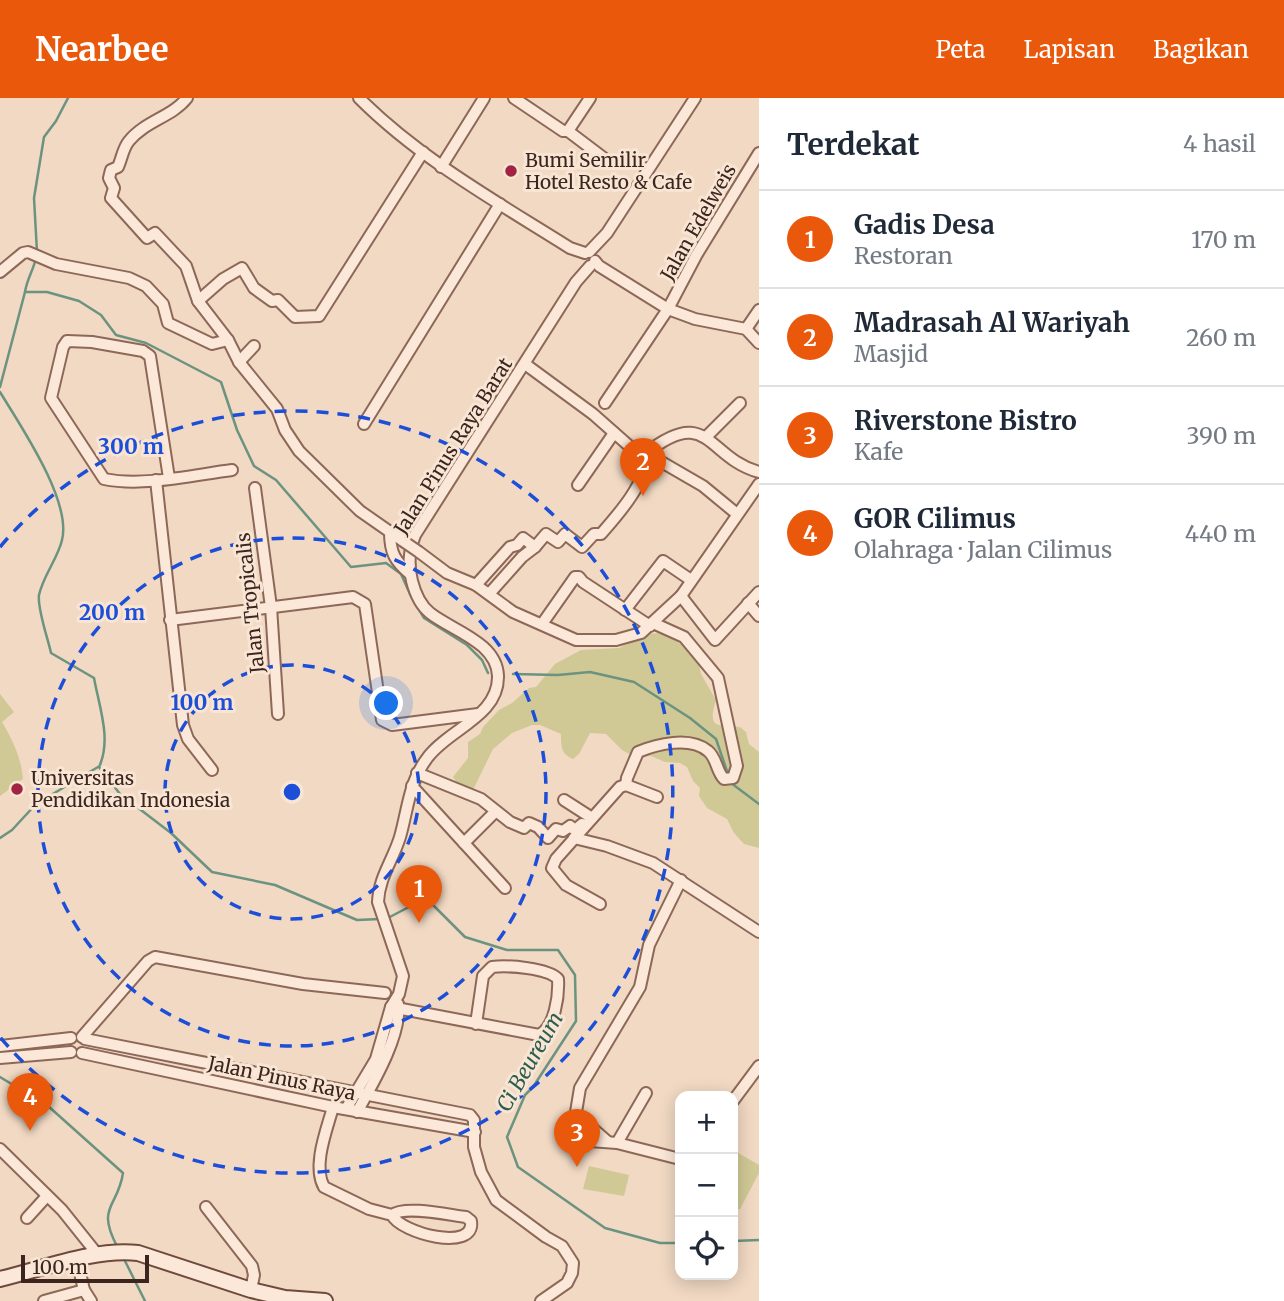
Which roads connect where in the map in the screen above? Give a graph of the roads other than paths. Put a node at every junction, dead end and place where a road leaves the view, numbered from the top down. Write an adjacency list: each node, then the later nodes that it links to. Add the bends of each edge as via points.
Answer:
1 (187, 98): 15 (street, via 130,139 118,167 109,174 114,188 110,196 147,238 155,233 166,242 186,266)
2 (359, 98): 8 (street)
3 (484, 98): 11 (street)
4 (514, 98): 7 (street)
5 (590, 98): 7 (street)
6 (695, 98): 13 (street, Jalan Pinus Raya Barat)
7 (568, 131): 10 (street)
8 (424, 152): 11 (street); 15 (street, via 319,316 295,317 278,300 272,301 254,288 242,268)
9 (759, 153): 16 (street, Jalan Edelweis)
10 (606, 159)
11 (441, 167): 12 (street)
12 (500, 204): 13 (street); 26 (street)
13 (590, 260): 16 (street); 23 (street, Jalan Pinus Raya Barat)
14 (0, 272): 19 (street, via 28,252 56,264 129,278 154,292 163,304 167,323 214,344)
15 (198, 301): 19 (street)
16 (668, 309): 18 (street); 24 (street, Jalan Edelweis)
17 (759, 310): 18 (street)
18 (746, 329): 20 (street)
19 (228, 340): 22 (street)
20 (759, 344)
21 (254, 346): 22 (street)
22 (239, 362): 38 (street, via 276,409 305,458 360,511)
23 (525, 364): 27 (street); 40 (street, Jalan Pinus Raya Barat, via 415,534 409,553)
24 (605, 403)
25 (740, 403): 28 (street)
26 (364, 425)
27 (614, 433): 29 (street); 35 (street)
28 (706, 436): 29 (street, via 677,434); 31 (street, via 747,469)
29 (645, 454): 37 (street, via 703,486); 39 (street, via 642,478 601,534 594,534 583,547 567,534 558,542 546,534)
30 (232, 470): 32 (street)
31 (759, 472)
32 (169, 478): 33 (street); 33 (street, via 150,356 143,351 67,341 51,391 54,404 104,479)
33 (156, 480): 50 (street)
34 (759, 484): 37 (street)
35 (578, 485)
36 (255, 488): 47 (street, Jalan Tropicalis)
37 (737, 514): 41 (street)
38 (390, 532): 40 (street, via 394,559); 42 (street, bridge, via 447,573)
39 (535, 547): 42 (street, via 523,538); 44 (street)
40 (410, 574): 54 (street, Jalan Pinus Raya Barat, via 416,596 428,612 475,641 494,662 497,690)
41 (691, 580): 45 (street); 48 (street, via 663,561)
42 (476, 585): 44 (street)
43 (759, 592): 46 (street)
44 (489, 594): 51 (street, via 513,612)
45 (681, 596): 46 (street, via 715,640); 52 (street)
46 (748, 603): 49 (street)
47 (271, 607): 50 (street); 53 (street, Jalan Tropicalis); 54 (street, via 352,597 364,603 380,716 387,723)
48 (625, 610): 51 (street, via 575,577); 52 (street)
49 (759, 616)
50 (170, 620): 55 (street, via 183,725)
51 (542, 624): 52 (street, via 576,640 603,641 641,633)
52 (652, 625): 57 (street, via 684,637 718,678 737,765 728,778 708,751 677,743 638,752)
53 (278, 714)
54 (481, 714): 56 (street, Jalan Pinus Raya Barat, via 442,741)
55 (212, 770)
56 (417, 773): 58 (street, Jalan Pinus Raya Barat); 62 (street, via 481,799 510,822 538,827 548,838 556,829 570,826 575,830)
57 (626, 785): 59 (street); 62 (street)
58 (412, 786): 64 (street); 70 (street, Jalan Pinus Raya Barat, via 378,902 403,976)
59 (657, 797)
60 (564, 800): 62 (street)
61 (494, 814): 64 (street)
62 (591, 817): 63 (street)
63 (574, 838): 65 (street, via 637,856); 67 (street, via 552,868 566,886)
64 (464, 843): 66 (street)
65 (681, 880): 68 (street); 89 (street, via 649,945 640,987 580,1088)
66 (505, 888)
67 (600, 904)
68 (759, 932)
69 (385, 993): 72 (street, via 303,984 155,957)
70 (395, 1005): 71 (street); 84 (street, Jalan Pinus Raya Barat)
71 (476, 1024): 71 (street, via 544,1033 555,1006 556,976 492,967 483,976)
72 (79, 1038): 73 (street, Jalan Pinus Raya); 74 (street, via 87,1045); 74 (street, via 68,1045); 75 (street, Jalan Pinus Raya)
73 (0, 1046)
74 (77, 1053): 76 (street, Jalan Pinus Raya); 79 (street, Jalan Pinus Raya)
75 (177, 1057): 77 (street, Jalan Pinus Raya); 79 (street)
76 (0, 1058)
77 (220, 1066): 80 (street); 82 (street, Jalan Pinus Raya)
78 (759, 1066): 81 (street)
79 (176, 1073): 80 (street, Jalan Pinus Raya)
80 (217, 1082): 87 (street, Jalan Pinus Raya)
81 (747, 1083): 83 (street); 86 (street)
82 (325, 1086): 84 (street, Jalan Pinus Raya); 87 (street)
83 (759, 1089)
84 (361, 1093): 88 (street, Jalan Pinus Raya Barat); 90 (street, Jalan Pinus Raya, via 468,1114)
85 (646, 1093): 91 (street)
86 (738, 1095)
87 (327, 1105): 88 (street, Jalan Pinus Raya); 96 (street, via 322,1185 369,1209)
88 (352, 1110): 90 (street, Jalan Pinus Raya)
89 (576, 1114): 91 (street); 91 (street, via 574,1139)
90 (475, 1132): 106 (street, via 481,1172 496,1200 562,1246 573,1263 565,1286)
91 (612, 1142): 93 (street)
92 (0, 1149): 94 (street)
93 (675, 1158)
94 (47, 1196): 97 (street); 98 (street)
95 (206, 1207): 102 (street, via 252,1266)
96 (392, 1215): 96 (street, via 407,1210 466,1217 472,1226 467,1235 451,1238 410,1230)
97 (27, 1217)
98 (98, 1255): 99 (main road); 102 (main road, via 138,1253)
99 (77, 1260): 100 (main road); 101 (street)
100 (0, 1279)
101 (84, 1290): 103 (street); 104 (street)
102 (251, 1290): 105 (main road)
103 (44, 1301)
104 (90, 1301)
105 (325, 1301)
106 (541, 1301)

